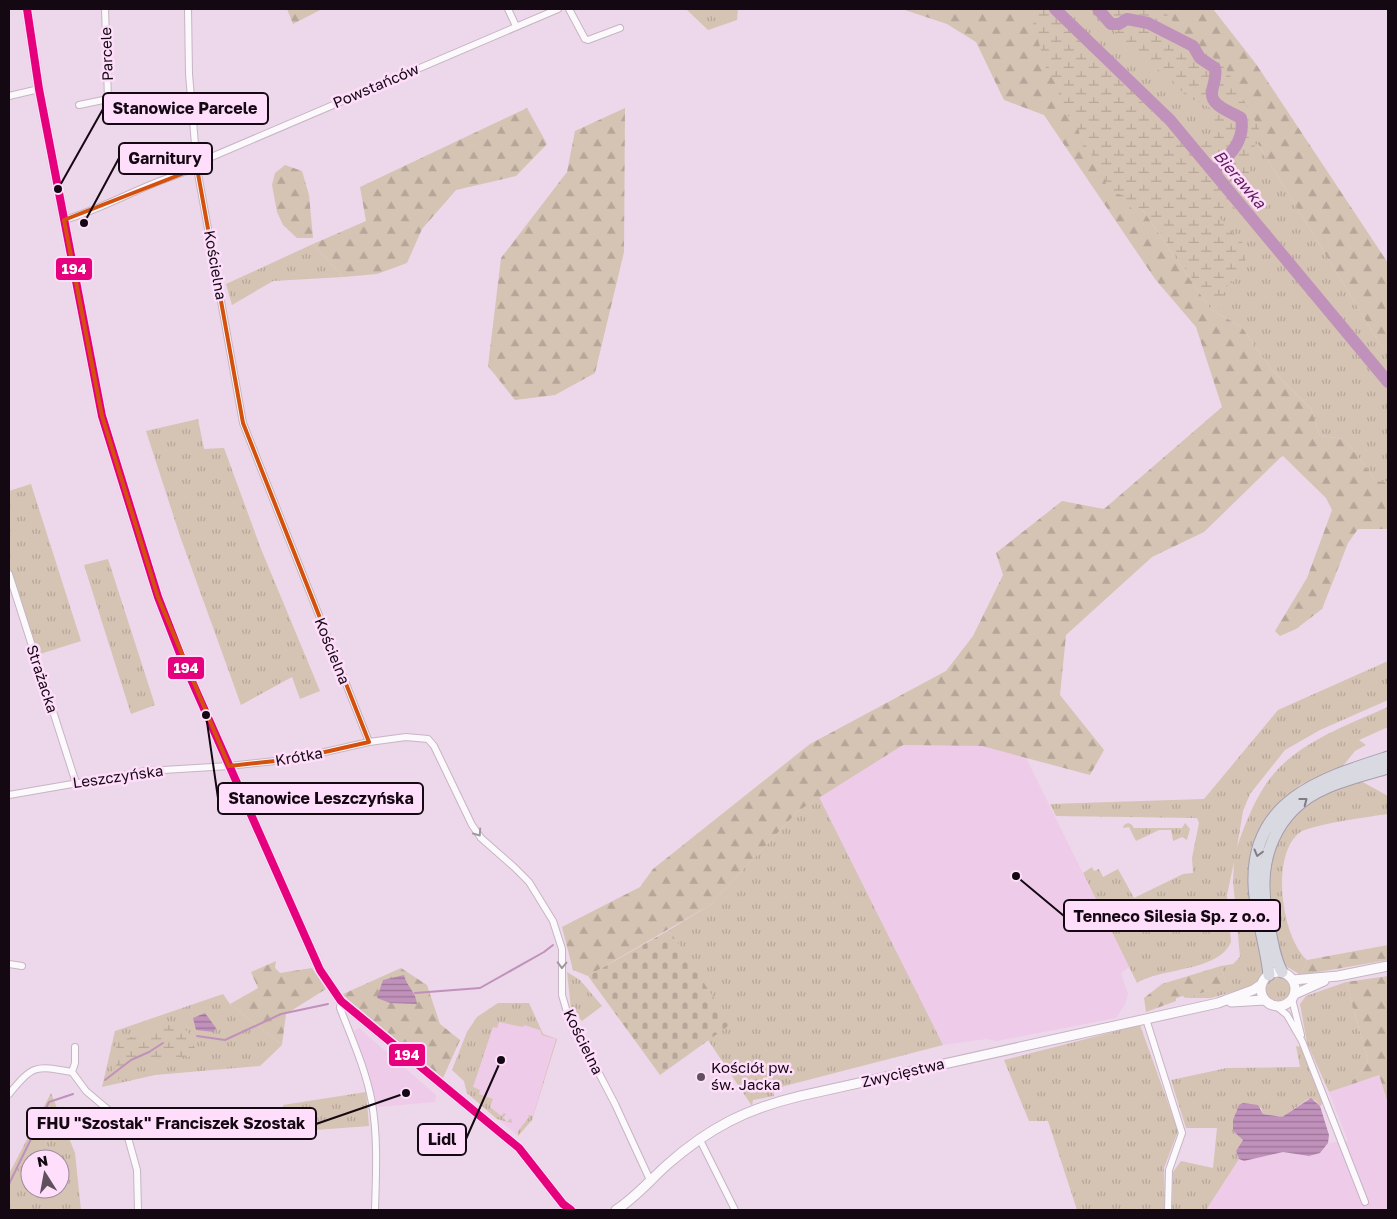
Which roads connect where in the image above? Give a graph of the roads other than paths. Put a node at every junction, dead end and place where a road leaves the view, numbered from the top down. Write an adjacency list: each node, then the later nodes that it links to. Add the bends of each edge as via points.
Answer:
1 (27, 9): 9 (main road)
2 (105, 9): 11 (street, Parcele, via 108,99)
3 (188, 9): 12 (street, Kościelna, via 189,74)
4 (508, 9): 7 (street)
5 (558, 9): 7 (street, Powstańców)
6 (569, 9): 8 (street, via 585,39)
7 (516, 26): 12 (street, Powstańców, via 209,158)
8 (620, 28)
9 (40, 89): 10 (street); 13 (main road)
10 (9, 96)
11 (79, 105)
12 (197, 168): 13 (street, Powstańców, via 149,185 93,212); 15 (street, Kościelna, via 243,423)
13 (64, 220): 17 (main road, via 102,416 158,597)
14 (9, 574): 19 (street, Strażacka)
15 (369, 742): 17 (street, Krótka, via 294,760); 39 (street, Kościelna, one-way to 39, via 418,736 428,739 481,838 528,882 553,921 562,949 566,1012)
16 (1388, 757): 26 (highway, one-way to 26, via 1308,786 1286,804 1266,831 1256,858 1254,884)
17 (229, 766): 19 (street, Leszczyńska, via 146,771); 30 (main road, via 320,970)
18 (1388, 768): 24 (highway, one-way to 18, via 1273,946 1264,894 1265,864 1273,838 1289,814 1313,794)
19 (76, 783): 20 (street, Leszczyńska)
20 (9, 795)
21 (9, 964): 22 (street)
22 (22, 966)
23 (1388, 966): 25 (main road)
24 (1282, 972): 26 (main road); 27 (main road)
25 (1338, 976): 27 (main road); 28 (main road)
26 (1266, 979): 29 (main road, via 1262,994); 31 (main road, Zwycięstwa, via 1253,990)
27 (1293, 980): 28 (main road)
28 (1293, 996): 32 (main road, via 1284,1005); 34 (street)
29 (1265, 1000): 31 (main road, Zwycięstwa); 32 (main road)
30 (341, 1001): 41 (main road, via 519,1148); 43 (street, via 340,1008 372,1103)
31 (1218, 1002): 33 (main road, Zwycięstwa)
32 (1276, 1006): 34 (street, via 1286,1014)
33 (1146, 1018): 38 (main road, Zwycięstwa, via 786,1099 738,1115); 47 (street, via 1182,1133 1169,1170)
34 (1302, 1041): 40 (street)
35 (75, 1047): 36 (street)
36 (72, 1072): 37 (street, via 35,1068 21,1078); 42 (street, via 86,1091 112,1113 127,1134 137,1170)
37 (9, 1094)
38 (699, 1138): 39 (main road, Zwycięstwa); 46 (street)
39 (650, 1180): 45 (main road, Zwycięstwa)
40 (1365, 1202)
41 (564, 1207): 44 (main road)
42 (138, 1210)
43 (376, 1210)
44 (571, 1210)
45 (617, 1210)
46 (735, 1210)
47 (1168, 1210)

